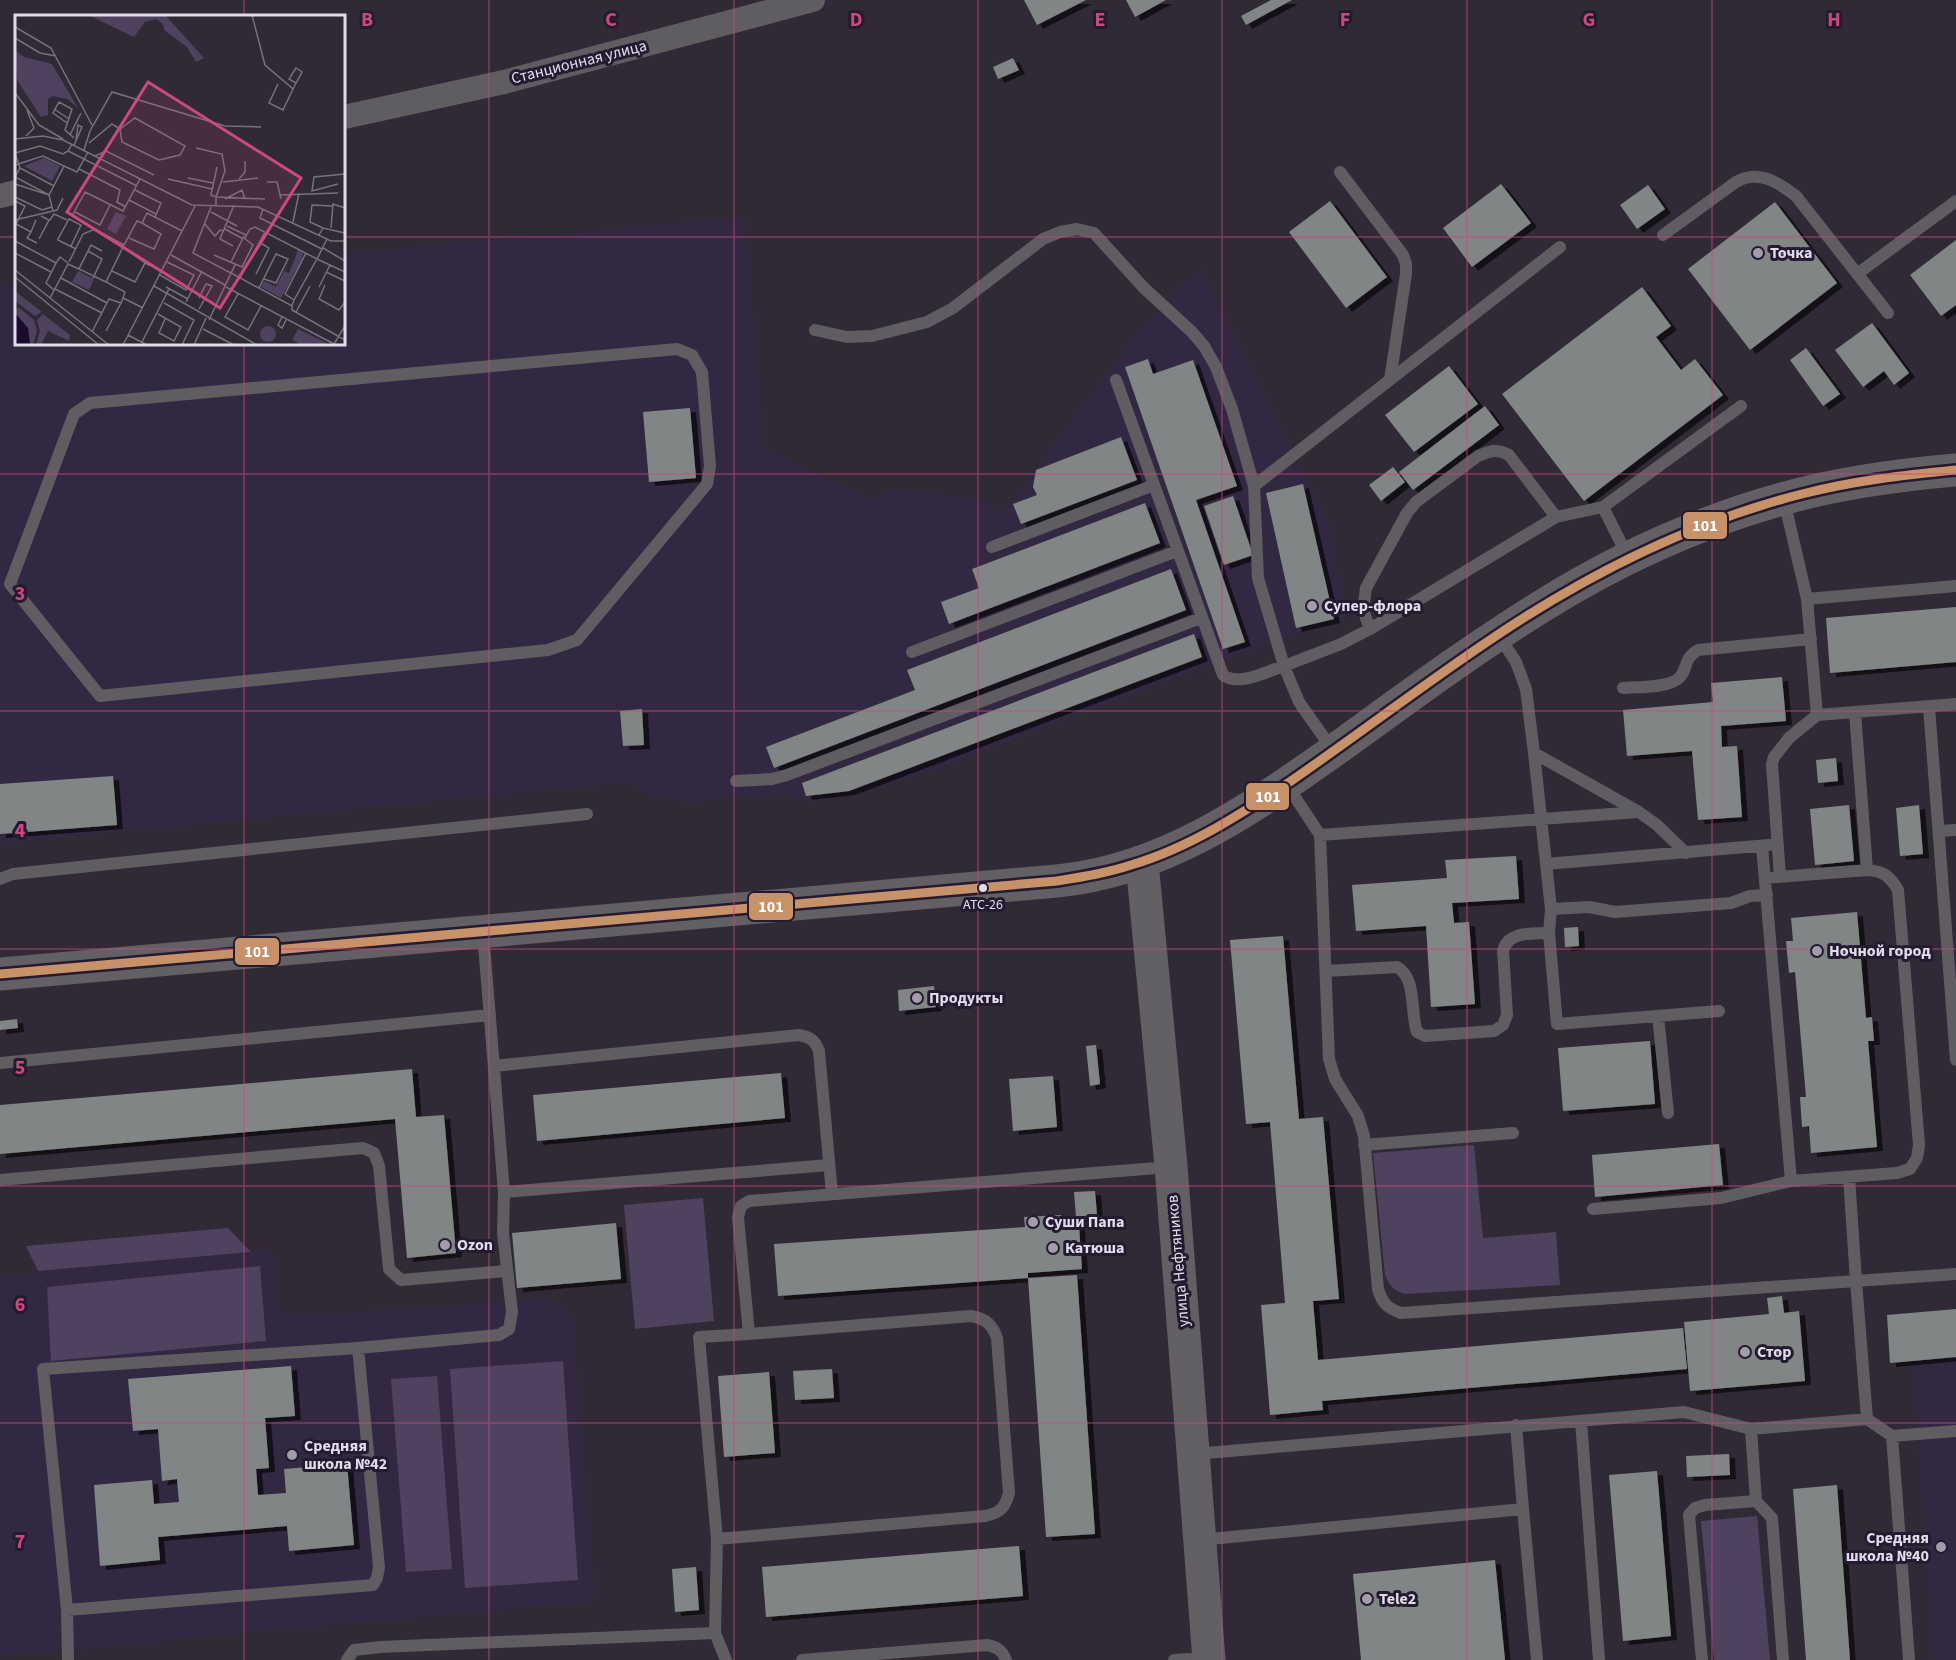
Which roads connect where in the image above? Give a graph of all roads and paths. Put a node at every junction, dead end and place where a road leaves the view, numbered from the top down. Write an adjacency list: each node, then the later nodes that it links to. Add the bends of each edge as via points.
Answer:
1 (813, 0): 2 (street, Станционная улица, via 504,82)
2 (345, 117)
3 (1340, 172): 13 (lane, via 1406,264)
4 (15, 192): 5 (street)
5 (0, 196)
6 (1956, 201): 9 (lane)
7 (1663, 235): 9 (lane, via 1736,182 1756,175 1796,196)
8 (1560, 247): 13 (lane)
9 (1857, 274): 10 (lane)
10 (1888, 313)
11 (815, 330): 17 (lane, via 847,337 872,336 927,322 953,308 1043,239 1077,229 1094,233 1204,346 1232,409)
12 (1116, 380): 16 (lane)
13 (1390, 380): 17 (lane)
14 (1741, 406): 19 (lane)
15 (1956, 470): 18 (main road, via 1831,487)
16 (1154, 485): 21 (lane); 22 (lane)
17 (1254, 486): 32 (lane, via 1258,578)
18 (1784, 498): 23 (main road, via 1676,535); 26 (lane)
19 (1603, 507): 20 (lane); 23 (lane)
20 (1556, 517): 28 (lane); 28 (lane, via 1509,456 1500,450 1478,456 1407,513 1366,588 1363,610)
21 (992, 547)
22 (1177, 551): 27 (lane); 31 (lane)
23 (1628, 558): 29 (main road)
24 (5, 584): 24 (lane, via 100,696 548,650 578,640 707,484 710,466 702,372 692,356 676,349 90,403 74,414)
25 (1956, 586): 26 (lane)
26 (1808, 599): 30 (lane)
27 (1201, 618): 32 (lane, via 1219,667 1229,680); 40 (lane, via 787,775)
28 (1370, 629): 32 (lane)
29 (1498, 635): 38 (main road); 39 (lane, via 1522,675)
30 (1811, 639): 33 (lane, via 1698,650 1689,655 1681,677 1669,684); 37 (lane)
31 (912, 652)
32 (1284, 666): 38 (lane, via 1299,702)
33 (1623, 688)
34 (1956, 704): 35 (lane)
35 (1929, 706): 36 (lane); 46 (lane)
36 (1855, 712): 37 (lane); 53 (lane)
37 (1817, 715): 48 (lane, via 1789,738 1774,757 1771,774)
38 (1333, 751): 41 (main road)
39 (1534, 753): 42 (lane); 44 (lane)
40 (736, 781)
41 (1286, 784): 47 (lane); 51 (main road, via 1210,831)
42 (1639, 812): 44 (lane); 50 (lane)
43 (587, 814): 56 (lane, via 13,874)
44 (1541, 819): 47 (lane); 52 (lane)
45 (1956, 830): 46 (lane)
46 (1939, 831): 66 (lane)
47 (1320, 835): 61 (lane)
48 (1777, 845): 49 (lane); 54 (lane)
49 (1762, 846): 50 (lane); 55 (lane)
50 (1686, 853): 52 (lane)
51 (1142, 862): 59 (main road, via 1110,873 1068,880); 73 (main road, улица Нефтяников)
52 (1546, 864): 58 (lane)
53 (1867, 870): 54 (lane); 74 (lane, via 1881,871 1898,890 1919,1145 1910,1169)
54 (1780, 877): 55 (lane)
55 (1765, 878): 57 (lane)
56 (0, 879)
57 (1767, 895): 58 (lane, via 1731,903 1615,912 1589,907); 76 (lane)
58 (1551, 909): 60 (lane)
59 (483, 932): 62 (main road); 64 (lane)
60 (1549, 933): 61 (lane, via 1513,936 1506,942 1503,950 1507,1015 1503,1025 1494,1031 1425,1036 1417,1032 1413,1022 1405,971 1397,967); 65 (lane, via 1557,1024)
61 (1326, 971): 71 (lane, via 1329,1059 1335,1078 1358,1116)
62 (0, 974)
63 (1719, 1011): 65 (lane)
64 (490, 1015): 67 (lane); 68 (lane)
65 (1658, 1016): 69 (lane)
66 (1956, 1060)
67 (0, 1063)
68 (494, 1066): 72 (lane, via 810,1037 819,1050); 77 (lane)
69 (1668, 1113)
70 (1513, 1133): 71 (lane)
71 (1364, 1145): 82 (lane, via 1378,1289 1390,1310 1401,1313)
72 (829, 1166): 77 (lane); 78 (lane)
73 (1170, 1167): 78 (lane); 91 (main road, улица Нефтяников)
74 (1849, 1177): 76 (lane); 82 (lane)
75 (0, 1180): 80 (lane, via 363,1148 374,1153 379,1166 389,1269 401,1280)
76 (1791, 1181): 79 (lane, via 1721,1198)
77 (504, 1192): 80 (lane)
78 (832, 1194): 83 (lane, via 749,1201 741,1206 738,1217)
79 (1593, 1209)
80 (506, 1271): 84 (lane, via 512,1312 509,1329 499,1335)
81 (1956, 1274): 82 (lane)
82 (1856, 1281): 85 (lane)
83 (749, 1334): 94 (lane, via 699,1337); 94 (lane, via 983,1318 993,1326 997,1338 1009,1493 1006,1505 997,1514 985,1516)
84 (358, 1347): 96 (lane, via 379,1567 373,1585); 96 (lane, via 43,1369)
85 (1867, 1419): 88 (lane); 90 (lane)
86 (1581, 1421): 87 (lane); 88 (lane, via 1684,1412); 106 (lane)
87 (1516, 1425): 91 (lane); 93 (lane)
88 (1751, 1429): 92 (lane)
89 (1956, 1431): 90 (lane)
90 (1892, 1436): 109 (lane)
91 (1194, 1454): 95 (main road, улица Нефтяников)
92 (1756, 1501): 107 (lane, via 1706,1505 1689,1515); 108 (lane, via 1772,1518)
93 (1523, 1509): 95 (lane); 105 (lane)
94 (717, 1539): 97 (lane)
95 (1200, 1540): 98 (main road, улица Нефтяников)
96 (67, 1610): 99 (lane)
97 (716, 1633): 100 (lane, via 381,1647 354,1650); 101 (lane)
98 (1209, 1659): 104 (lane)
99 (68, 1660)
100 (347, 1660)
101 (726, 1660)
102 (802, 1660): 103 (lane, via 987,1645 997,1647)
103 (1006, 1660)
104 (1174, 1660)
105 (1537, 1660)
106 (1599, 1660)
107 (1702, 1660)
108 (1782, 1660)
109 (1909, 1660)

